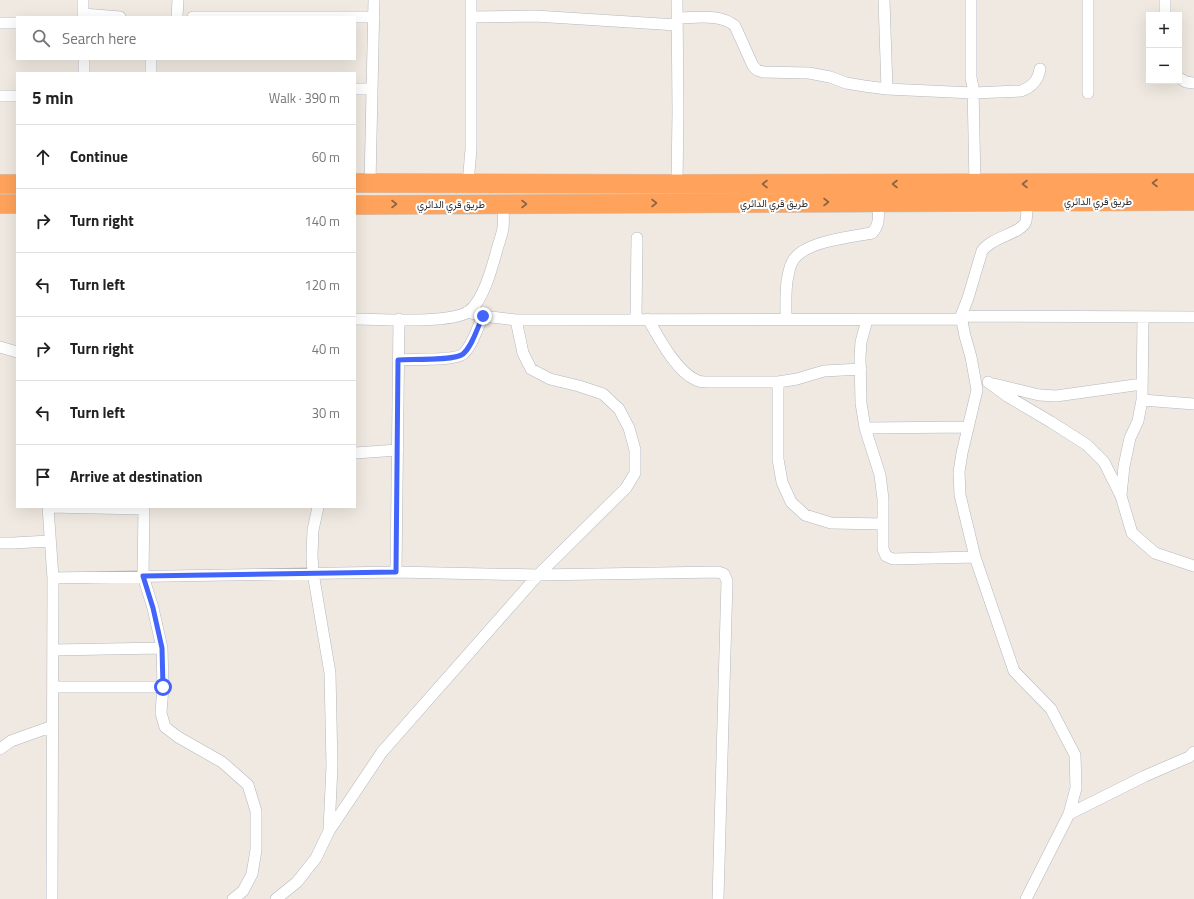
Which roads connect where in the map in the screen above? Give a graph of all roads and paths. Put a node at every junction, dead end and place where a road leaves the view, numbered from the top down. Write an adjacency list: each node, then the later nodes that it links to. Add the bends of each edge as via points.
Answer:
1 (84, 0): 11 (street)
2 (178, 0): 12 (street)
3 (374, 0): 14 (street)
4 (471, 0): 15 (street)
5 (677, 0): 16 (street)
6 (884, 0): 26 (street)
7 (971, 0): 29 (street, via 971,78)
8 (1088, 0): 30 (street)
9 (1165, 0): 10 (street)
10 (1165, 12)
11 (83, 16)
12 (177, 16)
13 (356, 17): 14 (street)
14 (374, 17): 28 (street)
15 (471, 17): 16 (street, via 535,16); 37 (street, via 471,149)
16 (677, 21): 26 (street, via 714,17 731,23 735,26 753,66 763,72 809,73 846,83); 38 (street)
17 (0, 23): 18 (street)
18 (16, 23)
19 (84, 60): 22 (street)
20 (151, 60): 23 (street)
21 (1040, 69): 29 (street, via 1035,82 1021,91)
22 (84, 72)
23 (151, 72)
24 (1182, 80): 25 (street)
25 (1194, 83)
26 (887, 88): 29 (street)
27 (356, 89): 28 (street)
28 (372, 89): 33 (street)
29 (974, 93): 39 (street)
30 (1088, 93)
31 (0, 96): 32 (street)
32 (16, 96)
33 (362, 183): 37 (highway, طريق قري الدائري)
34 (1194, 183): 39 (highway, طريق قري الدائري, one-way to 39)
35 (0, 184): 36 (highway)
36 (16, 184)
37 (468, 184): 38 (highway, طريق قري الدائري)
38 (677, 184): 39 (highway, طريق قري الدائري, one-way to 38)
39 (975, 184)
40 (1194, 201): 42 (highway, طريق قري الدائري)
41 (878, 202): 42 (highway, طريق قري الدائري); 46 (highway, طريق قري الدائري, one-way to 41); 57 (street, via 878,224 872,233 829,240 809,248 793,260 787,278)
42 (1027, 202): 50 (street, via 1026,222 1023,226 994,240 982,251)
43 (0, 204): 44 (highway)
44 (16, 204)
45 (356, 204): 46 (highway, طريق قري الدائري, one-way to 46)
46 (503, 204): 48 (street, via 503,228 490,276 475,306)
47 (637, 238): 55 (street)
48 (467, 312): 49 (street); 54 (street, via 448,318)
49 (483, 316): 58 (street); 62 (street, via 462,356)
50 (961, 317): 51 (street); 59 (street); 64 (street)
51 (1143, 317): 52 (street); 67 (street)
52 (1194, 317)
53 (356, 319): 54 (street)
54 (399, 319): 62 (street)
55 (636, 319): 56 (street); 58 (street)
56 (648, 319): 57 (street); 65 (street, via 662,345 679,366 697,380)
57 (786, 319): 59 (street)
58 (516, 320): 85 (street, via 522,353 531,369 550,379 603,394 619,409 629,428 635,450 635,473 626,488)
59 (867, 320): 63 (street, via 861,342)
60 (0, 347): 61 (street)
61 (16, 352)
62 (398, 360): 72 (street)
63 (861, 368): 65 (street, via 824,371); 71 (street, via 861,403)
64 (975, 377): 66 (street); 70 (street, via 976,395)
65 (778, 382): 78 (street, via 778,459 782,482 791,502 805,515 831,523)
66 (988, 382): 67 (street, via 1056,396); 74 (street, via 1087,445 1104,462)
67 (1142, 384): 68 (street)
68 (1142, 400): 69 (street); 74 (street, via 1138,421 1130,438)
69 (1194, 404)
70 (967, 427): 71 (street); 81 (street, via 959,485)
71 (865, 428): 78 (street, via 880,474)
72 (398, 450): 73 (street); 83 (street)
73 (356, 453)
74 (1121, 496): 82 (street, via 1132,533 1155,553)
75 (48, 508): 79 (street)
76 (144, 508): 86 (street)
77 (318, 508): 84 (street, via 313,530)
78 (883, 524): 81 (street, via 883,549 886,556 893,559)
79 (50, 541): 80 (street); 87 (street)
80 (0, 543)
81 (975, 558): 95 (street, via 1014,671 1051,709 1075,755 1076,788)
82 (1194, 566)
83 (396, 572): 84 (street); 85 (street)
84 (313, 573): 86 (street); 96 (street, via 330,673)
85 (538, 575): 96 (street, via 382,752); 100 (street, via 718,572 724,574 727,580)
86 (143, 576): 87 (street); 88 (street)
87 (54, 578): 89 (street)
88 (162, 648): 89 (street); 91 (street)
89 (53, 650): 90 (street)
90 (53, 687): 91 (street); 92 (street)
91 (163, 687): 98 (street, via 161,713 165,727 222,762 248,786 256,811 256,850 252,874 243,891)
92 (52, 726): 93 (street, via 12,741); 97 (street)
93 (0, 749)
94 (1194, 752): 95 (street)
95 (1069, 814): 101 (street)
96 (330, 831): 99 (street, via 316,858 297,882)
97 (52, 899)
98 (233, 899)
99 (276, 899)
100 (718, 899)
101 (1026, 899)

